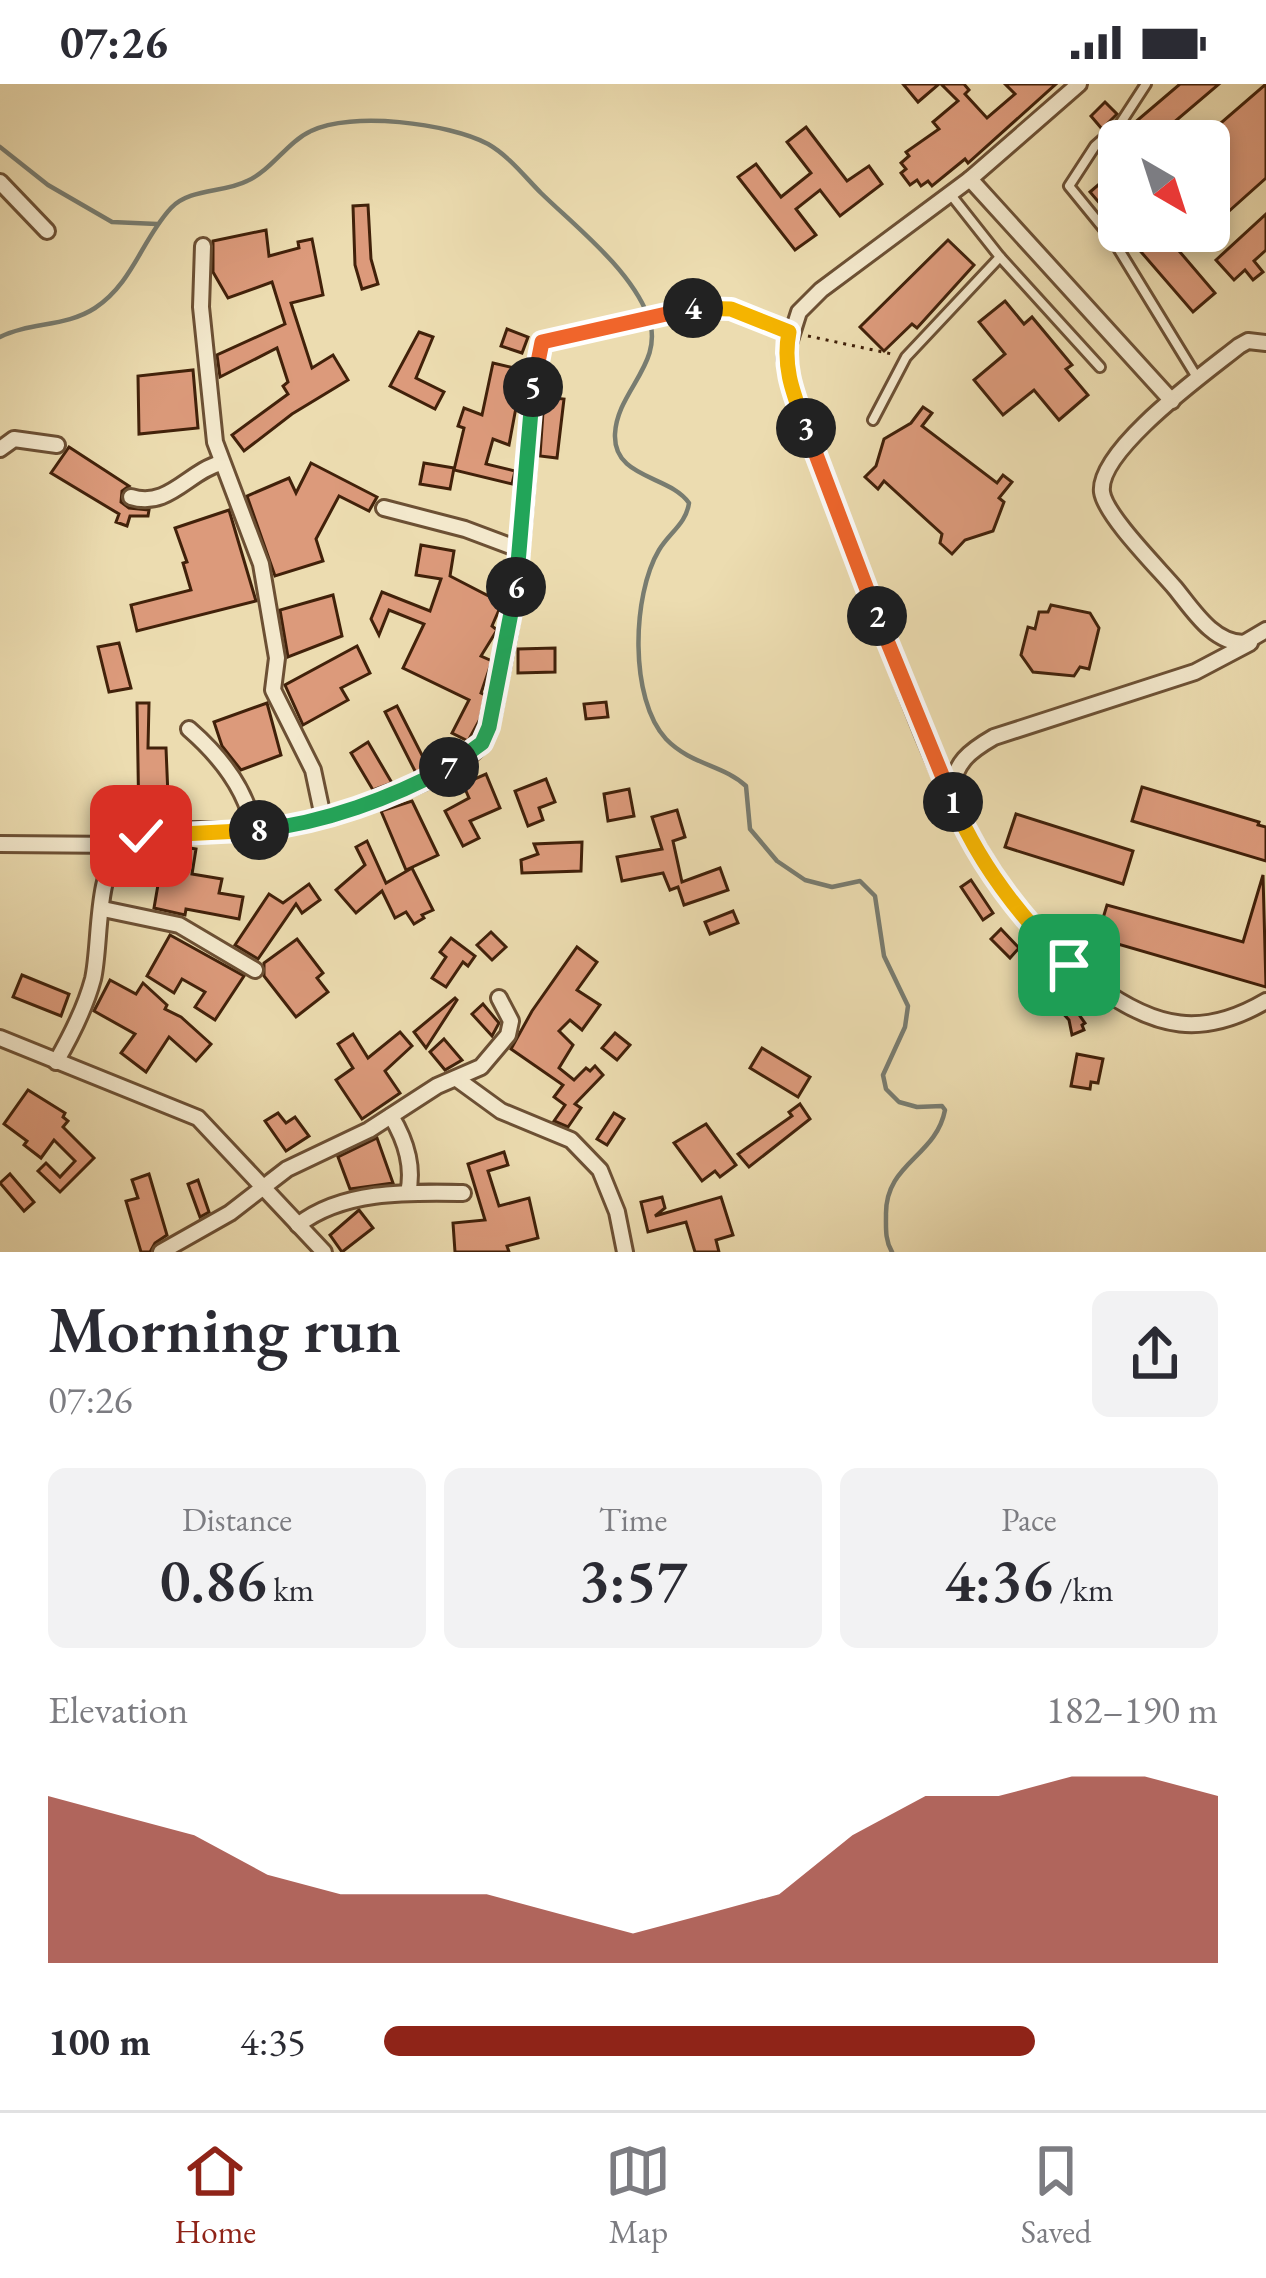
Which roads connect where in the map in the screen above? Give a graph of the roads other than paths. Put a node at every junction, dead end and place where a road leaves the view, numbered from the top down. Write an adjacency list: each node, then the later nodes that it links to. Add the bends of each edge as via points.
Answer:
1 (1078, 84): 3 (street)
2 (1145, 84): 12 (lane, via 1069,187 1113,240)
3 (970, 179): 5 (street); 13 (street)
4 (0, 182): 6 (street)
5 (950, 194): 8 (lane); 23 (street, via 821,290 799,312 784,356)
6 (47, 231)
7 (203, 246): 17 (street, via 203,339)
8 (1000, 257): 11 (lane); 14 (lane, via 906,357)
9 (1266, 343): 12 (street, via 1248,341)
10 (535, 364): 20 (street)
11 (1100, 367)
12 (1198, 379): 13 (street)
13 (1172, 401): 21 (street, via 1113,460 1102,492 1207,625 1232,643)
14 (873, 421)
15 (57, 445): 16 (street, via 14,439)
16 (0, 449)
17 (221, 463): 18 (street, via 159,498); 24 (street, via 261,564 277,658 273,690 313,770)
18 (131, 497)
19 (384, 508): 20 (street)
20 (521, 550): 24 (street, via 482,743 429,778)
21 (1260, 635): 23 (street, via 1195,672 994,737 968,752)
22 (189, 729): 25 (street, via 241,791)
23 (950, 793): 31 (street, via 993,875 1042,939 1118,1001 1169,1024 1223,1023)
24 (323, 817): 25 (street)
25 (254, 831): 27 (street, via 154,832)
26 (0, 844): 27 (street)
27 (125, 845): 28 (street, via 107,869)
28 (104, 909): 29 (street, via 179,925); 33 (street, via 84,1007)
29 (255, 970)
30 (499, 998): 34 (street, via 511,1021 508,1035 481,1067)
31 (1266, 1001)
32 (0, 1038): 33 (street)
33 (56, 1062): 36 (street, via 198,1118)
34 (457, 1078): 35 (street); 42 (street, via 501,1111 571,1140 599,1170)
35 (392, 1116): 36 (street); 37 (street, via 407,1149)
36 (266, 1186): 39 (street); 40 (street)
37 (408, 1192): 38 (street); 39 (street, via 348,1201)
38 (463, 1193)
39 (298, 1225): 41 (street)
40 (160, 1252)
41 (324, 1252)
42 (625, 1252)

